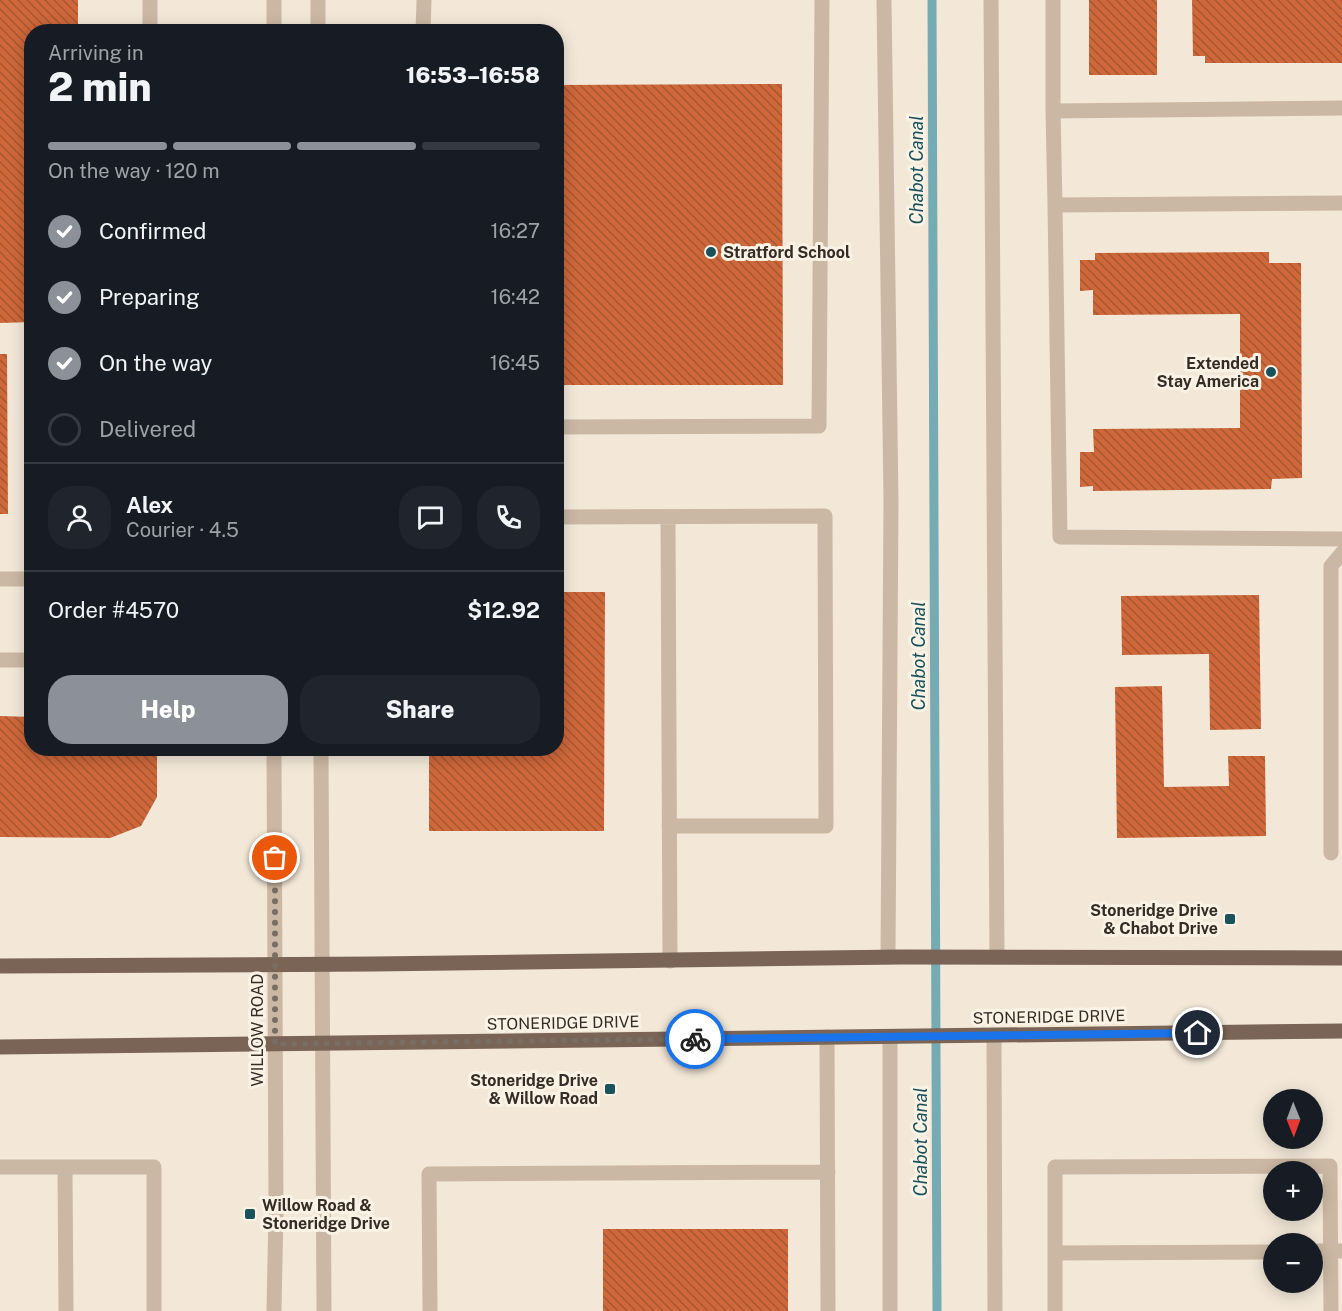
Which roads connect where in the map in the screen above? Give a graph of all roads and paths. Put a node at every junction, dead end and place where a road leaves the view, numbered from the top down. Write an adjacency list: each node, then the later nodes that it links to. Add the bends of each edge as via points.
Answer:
1 (150, 0): 9 (street)
2 (274, 0): 10 (street)
3 (318, 0): 11 (street)
4 (424, 0): 12 (street)
5 (822, 0): 17 (street, via 819,426)
6 (884, 0): 30 (street)
7 (991, 0): 31 (street)
8 (1053, 0): 14 (street)
9 (150, 24)
10 (274, 24)
11 (318, 24)
12 (423, 24)
13 (1342, 108): 14 (street)
14 (1053, 111): 16 (street)
15 (1342, 202): 16 (street)
16 (1054, 205): 20 (street, via 1060,537)
17 (564, 427)
18 (668, 517): 19 (street); 28 (street); 28 (street, via 825,516 826,826)
19 (564, 518)
20 (1342, 539)
21 (1342, 553): 29 (street, via 1331,566)
22 (0, 579): 23 (street)
23 (24, 579)
24 (0, 660): 25 (street)
25 (24, 660)
26 (274, 756): 34 (street, WILLOW ROAD)
27 (321, 756): 35 (street)
28 (669, 826): 33 (street)
29 (1331, 853)
30 (895, 957): 31 (main road); 33 (main road)
31 (989, 957): 32 (main road)
32 (1342, 958)
33 (670, 961): 35 (main road)
34 (275, 965): 35 (main road); 36 (main road); 42 (street, WILLOW ROAD)
35 (323, 965): 41 (street)
36 (0, 966)
37 (1342, 1031): 38 (main road, STONERIDGE DRIVE)
38 (987, 1036): 40 (main road, STONERIDGE DRIVE); 57 (street)
39 (827, 1037): 40 (main road, STONERIDGE DRIVE); 41 (main road, STONERIDGE DRIVE); 46 (street)
40 (895, 1037): 56 (street)
41 (324, 1043): 42 (main road, STONERIDGE DRIVE); 53 (street)
42 (275, 1044): 43 (main road, STONERIDGE DRIVE); 52 (street, WILLOW ROAD)
43 (0, 1047)
44 (0, 1167): 45 (street)
45 (65, 1167): 50 (street); 51 (street, via 154,1167)
46 (828, 1172): 54 (street, via 429,1174); 55 (street)
47 (1336, 1251): 49 (street, via 1330,1166 1055,1167); 59 (street)
48 (1263, 1252): 49 (street)
49 (1055, 1253): 58 (street)
50 (66, 1311)
51 (154, 1311)
52 (274, 1311)
53 (324, 1311)
54 (430, 1311)
55 (828, 1311)
56 (890, 1311)
57 (995, 1311)
58 (1055, 1311)
59 (1331, 1311)

